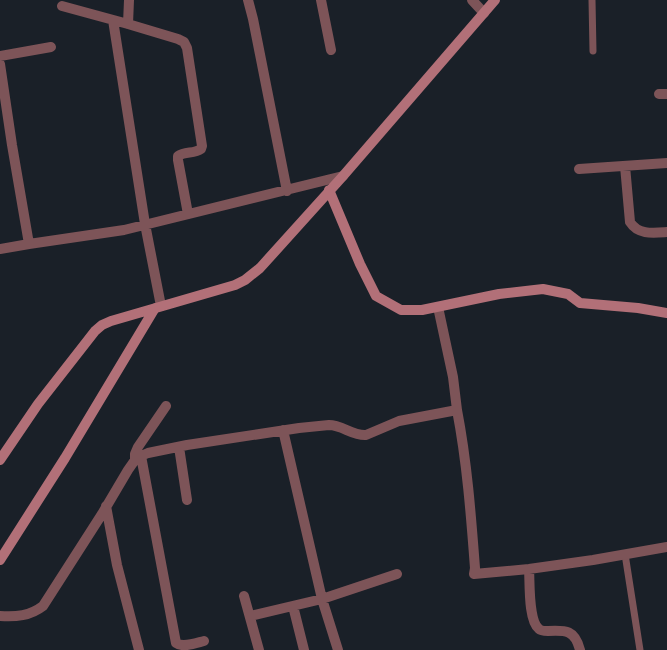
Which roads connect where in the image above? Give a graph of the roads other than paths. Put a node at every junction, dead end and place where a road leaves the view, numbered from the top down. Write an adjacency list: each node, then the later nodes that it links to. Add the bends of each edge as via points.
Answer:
1 (129, 0): 10 (street)
2 (248, 0): 21 (street)
3 (321, 0): 12 (street)
4 (472, 0): 8 (street)
5 (495, 0): 8 (street)
6 (592, 0): 13 (lane)
7 (62, 6): 9 (street)
8 (484, 13): 19 (street)
9 (113, 20): 10 (street); 23 (street)
10 (128, 24): 22 (street, via 178,39 184,42 187,48 202,146 201,150 178,156)
11 (51, 47): 14 (street)
12 (331, 50)
13 (593, 51)
14 (0, 56)
15 (0, 64): 25 (street)
16 (667, 163): 17 (street)
17 (625, 166): 18 (street); 24 (street, via 630,222 634,228 648,233)
18 (579, 169)
19 (343, 176): 20 (street); 21 (street)
20 (329, 190): 27 (street, via 260,268 245,280); 28 (street, via 376,296 401,310)
21 (287, 191): 22 (street)
22 (188, 214): 23 (street)
23 (145, 224): 25 (street, via 124,230); 27 (street)
24 (667, 232)
25 (29, 244): 26 (street)
26 (0, 249)
27 (158, 307): 35 (street, via 111,320 95,331 38,404); 40 (street)
28 (438, 307): 29 (street, via 499,294 543,289 568,294 580,303 638,308); 31 (street, via 453,377)
29 (667, 314)
30 (166, 406): 34 (street, via 138,447 135,454)
31 (457, 410): 32 (street, via 399,421 366,435 335,425); 41 (street, via 471,509 474,574)
32 (283, 430): 33 (street); 44 (street)
33 (179, 447): 34 (street, via 148,453); 36 (street)
34 (138, 458): 37 (street); 48 (street, via 176,643 183,646)
35 (0, 460)
36 (187, 500)
37 (106, 506): 46 (street, via 43,606 30,614); 49 (street, via 117,565)
38 (667, 546): 39 (street)
39 (625, 554): 41 (street); 54 (lane)
40 (0, 560)
41 (529, 569): 53 (street, via 532,615 535,624 544,631 569,632 574,635)
42 (397, 574): 44 (street)
43 (244, 596): 47 (street)
44 (322, 599): 45 (street); 52 (street)
45 (293, 606): 47 (street); 51 (street)
46 (0, 616)
47 (250, 616): 50 (street)
48 (204, 641)
49 (139, 650)
50 (259, 650)
51 (304, 650)
52 (338, 650)
53 (580, 650)
54 (640, 650)

